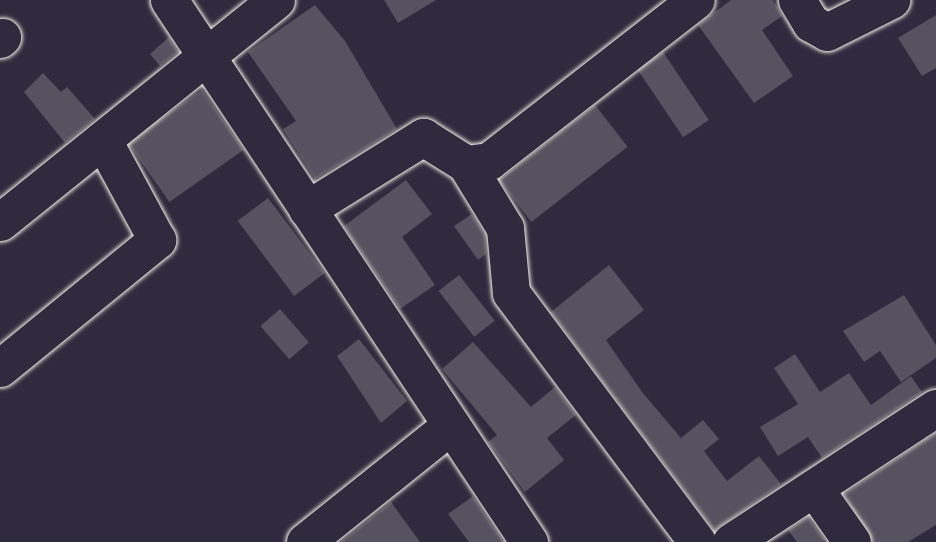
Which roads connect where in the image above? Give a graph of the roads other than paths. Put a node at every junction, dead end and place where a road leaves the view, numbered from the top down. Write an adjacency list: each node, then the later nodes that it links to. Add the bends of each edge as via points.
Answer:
1 (169, 0): 6 (street)
2 (276, 0): 6 (street)
3 (696, 0): 8 (street, via 489,161)
4 (797, 0): 5 (street, via 811,23 827,32)
5 (891, 0)
6 (209, 54): 7 (street); 9 (street)
7 (103, 140): 10 (street); 11 (street, via 157,240)
8 (466, 164): 9 (street, via 423,137); 17 (street, via 505,228 512,293)
9 (307, 209): 13 (street)
10 (0, 222)
11 (0, 368)
12 (936, 408): 14 (street)
13 (451, 425): 15 (street); 16 (street)
14 (814, 488): 18 (street); 19 (street)
15 (305, 542)
16 (529, 542)
17 (697, 542)
18 (731, 542)
19 (852, 542)

